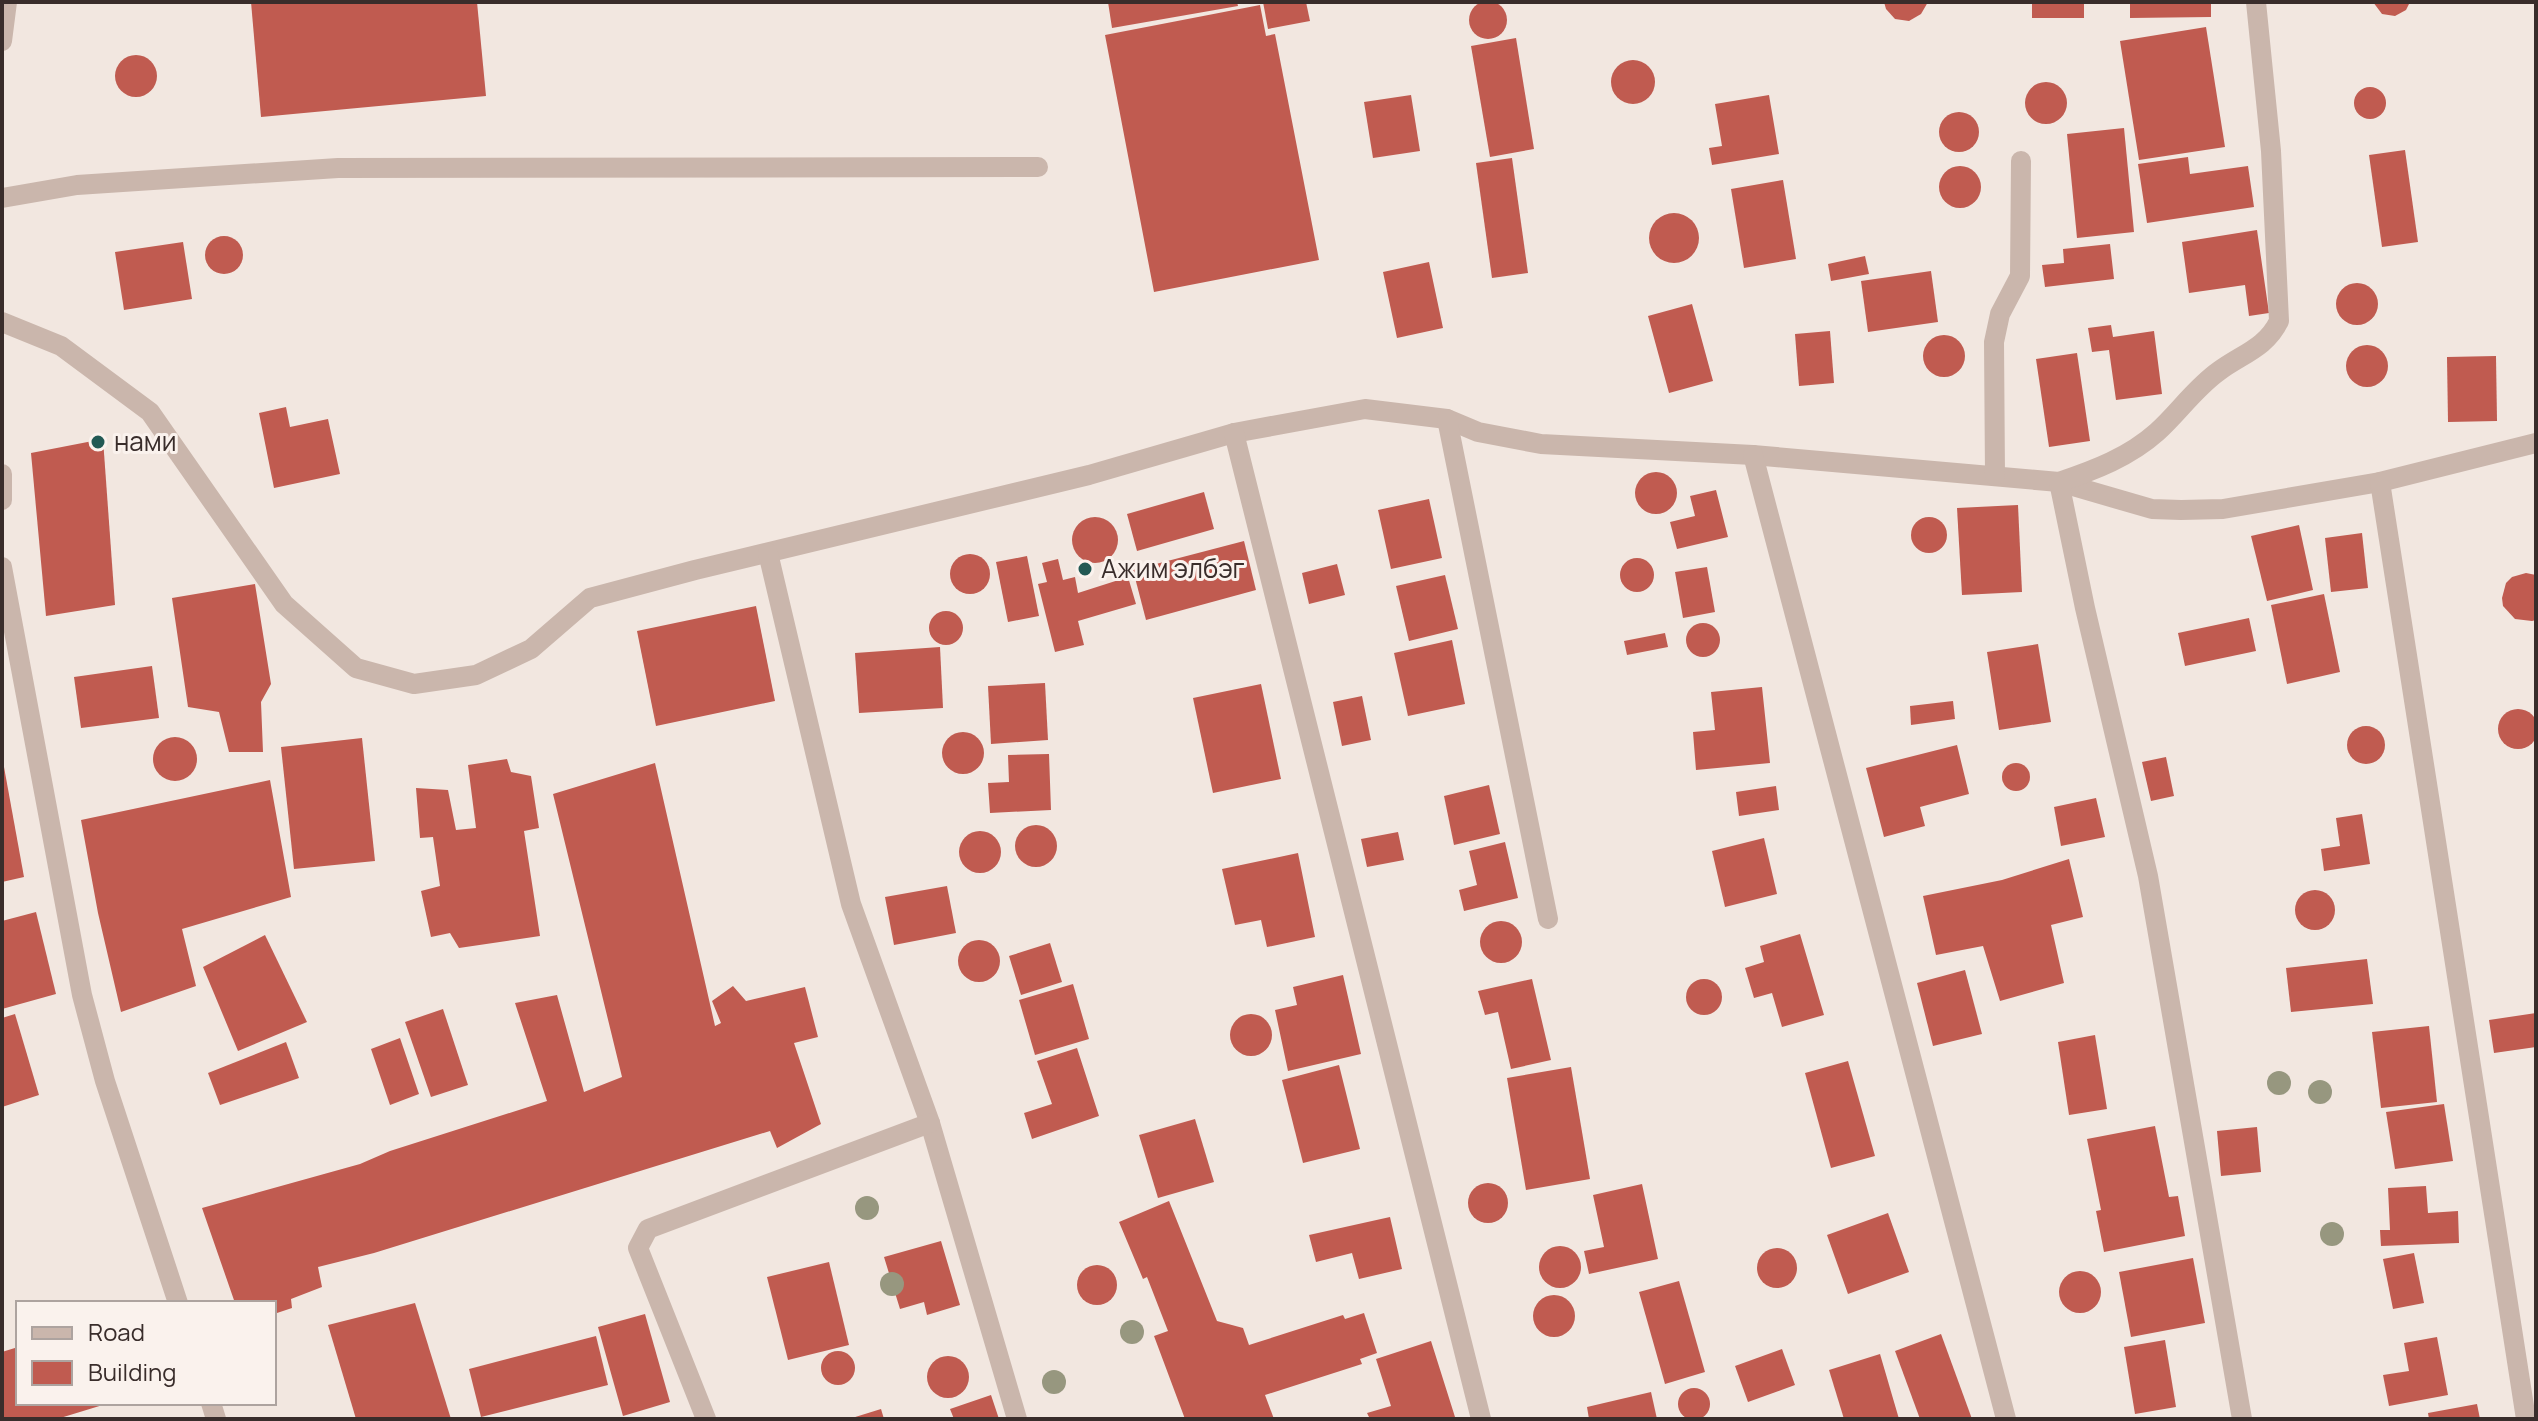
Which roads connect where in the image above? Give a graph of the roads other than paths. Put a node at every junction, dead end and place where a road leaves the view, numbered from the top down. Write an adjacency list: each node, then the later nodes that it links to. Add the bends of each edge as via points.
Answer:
1 (7, 2): 3 (street)
2 (2256, 2): 14 (street, via 2271,151 2279,321 2266,341 2218,371 2139,445 2093,471)
3 (2, 41)
4 (2021, 161): 13 (street, via 2020,276 2000,314 1994,342)
5 (1038, 167): 6 (street, via 338,168 77,185)
6 (2, 198)
7 (2, 322): 17 (street, via 61,346 150,412 284,604 356,668 414,684 476,675 531,649 590,598)
8 (1447, 419): 9 (street, via 1365,409); 11 (street, via 1478,432 1541,444); 19 (street)
9 (1234, 433): 17 (street, via 1089,475); 24 (street)
10 (2536, 443): 15 (street)
11 (1753, 455): 13 (street); 25 (street)
12 (2, 474): 16 (street)
13 (1995, 476): 14 (street)
14 (2059, 482): 15 (street, via 2152,509 2181,510 2223,509); 26 (street, via 2148,876)
15 (2380, 482): 27 (street)
16 (2, 500)
17 (768, 553): 20 (street, via 851,904)
18 (2, 567): 21 (street, via 82,995)
19 (1548, 919)
20 (930, 1123): 22 (street, via 648,1229 638,1248); 23 (street)
21 (177, 1301)
22 (706, 1419)
23 (1017, 1419)
24 (1481, 1419)
25 (2006, 1419)
26 (2242, 1419)
27 (2526, 1419)

